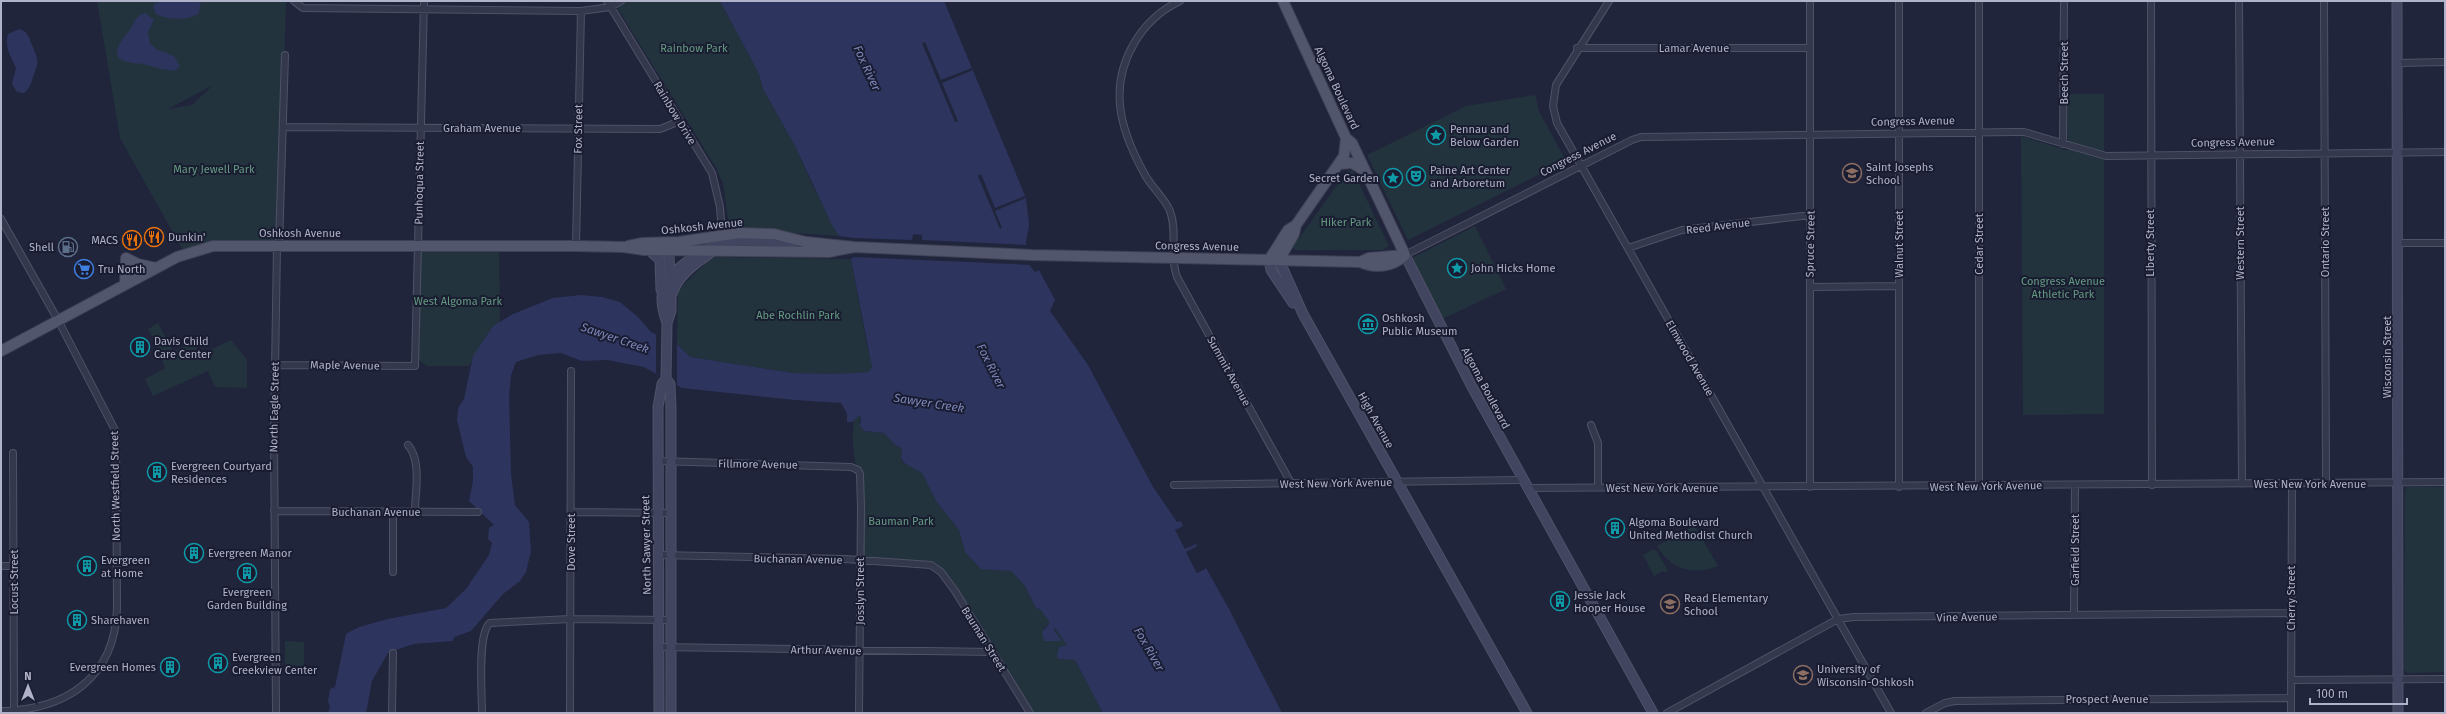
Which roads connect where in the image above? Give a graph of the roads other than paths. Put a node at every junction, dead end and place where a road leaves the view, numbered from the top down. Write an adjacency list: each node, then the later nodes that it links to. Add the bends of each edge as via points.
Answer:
1 (424, 1): 17 (street, Punhoqua Street)
2 (621, 1): 16 (street)
3 (1180, 1): 14 (street, Summit Avenue)
4 (1283, 1): 31 (main road, Algoma Boulevard)
5 (1609, 1): 19 (street, Elmwood Avenue)
6 (1810, 1): 20 (street, Spruce Street)
7 (1899, 1): 29 (street, Walnut Street)
8 (1979, 1): 28 (street, Cedar Street)
9 (2064, 1): 32 (street, Beech Street)
10 (2151, 1): 37 (street, Liberty Street)
11 (2240, 1): 36 (street, Western Street)
12 (2324, 1): 35 (street, Ontario Street)
13 (2397, 1): 23 (street, Wisconsin Street)
14 (1171, 3): 59 (street, Summit Avenue, via 1136,40 1124,64 1120,95 1126,131 1139,163 1172,216)
15 (296, 4): 17 (street, via 303,8)
16 (608, 4): 18 (street); 24 (street, Rainbow Drive)
17 (424, 9): 18 (street); 26 (street, Punhoqua Street)
18 (581, 11): 27 (street, Fox Street)
19 (1578, 48): 20 (street, Lamar Avenue); 39 (street, Elmwood Avenue, via 1556,85 1553,106 1557,123)
20 (1810, 48): 30 (street, Spruce Street)
21 (285, 55): 25 (street, North Eagle Street)
22 (2445, 62): 23 (street)
23 (2397, 63): 33 (street, Wisconsin Street)
24 (680, 121): 27 (street, Graham Avenue, via 660,129); 43 (street, Rainbow Drive, via 712,173 720,207)
25 (283, 127): 26 (street, Graham Avenue); 47 (street, North Eagle Street)
26 (420, 127): 27 (street, Graham Avenue); 48 (street, Punhoqua Street)
27 (578, 128): 49 (street, Fox Street)
28 (1979, 132): 29 (street, Congress Avenue); 32 (street, Congress Avenue, via 2024,132); 92 (street, Cedar Street)
29 (1898, 133): 30 (street, Congress Avenue); 64 (street, Walnut Street)
30 (1810, 134): 39 (street, Congress Avenue, via 1639,138); 41 (street, Spruce Street)
31 (1346, 138): 38 (main road, via 1345,152); 40 (main road, Algoma Boulevard, via 1352,143)
32 (2063, 144): 37 (street, Congress Avenue, via 2100,156)
33 (2398, 152): 34 (street, Congress Avenue); 35 (street, Congress Avenue); 45 (street, Wisconsin Street)
34 (2445, 152)
35 (2324, 153): 36 (street, Congress Avenue); 84 (street, Ontario Street)
36 (2240, 154): 37 (street, Congress Avenue); 87 (street, Western Street)
37 (2150, 155): 91 (street, Liberty Street)
38 (1339, 164): 40 (main road, via 1352,163); 60 (main road)
39 (1581, 167): 53 (street, Elmwood Avenue); 58 (street, Congress Avenue)
40 (1365, 171): 58 (main road, Algoma Boulevard)
41 (1811, 215): 53 (street, Reed Avenue, via 1682,230); 65 (street, Spruce Street)
42 (1, 219): 68 (street, North Westfield Street)
43 (722, 234): 44 (main road, Oshkosh Avenue, via 774,234); 50 (main road, Oshkosh Avenue)
44 (806, 242): 52 (main road, Oshkosh Avenue); 56 (street, via 730,242)
45 (2398, 243): 46 (street); 85 (street, Wisconsin Street)
46 (2445, 243)
47 (278, 245): 48 (main road, Oshkosh Avenue); 61 (main road, Oshkosh Avenue, via 226,245 202,248); 71 (street, North Eagle Street)
48 (418, 246): 49 (main road, Oshkosh Avenue); 72 (street, Punhoqua Street)
49 (576, 246): 51 (main road, Oshkosh Avenue)
50 (665, 246): 51 (main road, Oshkosh Avenue, via 643,242); 54 (main road, Oshkosh Avenue); 56 (main road, Oshkosh Avenue); 62 (street, North Sawyer Street)
51 (624, 247): 54 (main road, Oshkosh Avenue)
52 (854, 247): 55 (main road, Oshkosh Avenue, via 829,252); 57 (main road, Oshkosh Avenue)
53 (1628, 248): 96 (street, Elmwood Avenue)
54 (649, 250): 66 (street, North Sawyer Street, via 660,260)
55 (716, 250): 56 (main road, Oshkosh Avenue); 67 (street, via 683,276 676,284)
56 (701, 251): 62 (street)
57 (1032, 254): 59 (main road, Congress Avenue)
58 (1405, 255): 60 (main road, Congress Avenue, via 1397,263 1389,265); 86 (street, Algoma Boulevard, via 1470,385)
59 (1173, 258): 60 (main road, Congress Avenue); 83 (street, Summit Avenue, via 1177,276)
60 (1274, 260): 81 (street, High Avenue)
61 (156, 268): 63 (main road, Oshkosh Avenue); 63 (main road, via 126,258)
62 (669, 277): 66 (street); 67 (street, North Sawyer Street)
63 (125, 284): 68 (main road, Oshkosh Avenue)
64 (1899, 286): 65 (street); 94 (street, Walnut Street)
65 (1810, 287): 93 (street, Spruce Street)
66 (661, 293): 69 (street, North Sawyer Street, via 662,311)
67 (671, 299): 69 (street, North Sawyer Street)
68 (58, 320): 70 (main road, Oshkosh Avenue); 127 (street, North Westfield Street, via 116,432 116,623 105,656 84,684 54,703)
69 (667, 323): 74 (street, North Sawyer Street)
70 (1, 351)
71 (275, 365): 72 (street, Maple Avenue); 97 (street, North Eagle Street)
72 (415, 366)
73 (571, 371): 100 (street, Dove Street)
74 (666, 379): 78 (street, North Sawyer Street, via 662,384 658,407); 79 (street, North Sawyer Street, via 670,384)
75 (1591, 425): 95 (street, via 1598,443)
76 (408, 445): 98 (street, via 413,450 416,464)
77 (13, 453): 108 (street, Locust Street)
78 (658, 461): 79 (street, Fillmore Avenue); 102 (street, North Sawyer Street)
79 (671, 462): 80 (street, Fillmore Avenue, via 851,467); 103 (street, North Sawyer Street)
80 (858, 470): 106 (street, Josslyn Street)
81 (1397, 482): 83 (street, West New York Avenue); 86 (street, West New York Avenue); 136 (street, High Avenue)
82 (2445, 482): 85 (street, West New York Avenue)
83 (1291, 483): 89 (street, West New York Avenue)
84 (2326, 483): 85 (street, West New York Avenue); 88 (street, West New York Avenue)
85 (2400, 483): 122 (street, Wisconsin Street)
86 (1524, 484): 95 (street, West New York Avenue); 137 (street, Algoma Boulevard)
87 (2242, 484): 88 (street, West New York Avenue); 91 (street, West New York Avenue)
88 (2292, 484): 111 (street, Cherry Street)
89 (1174, 485)
90 (2075, 485): 91 (street, West New York Avenue); 92 (street, West New York Avenue); 112 (street, Garfield Street)
91 (2152, 485)
92 (1979, 486): 94 (street, West New York Avenue)
93 (1810, 487): 94 (street, West New York Avenue); 96 (street, West New York Avenue)
94 (1899, 487)
95 (1598, 488): 96 (street, West New York Avenue)
96 (1764, 488): 113 (street, Elmwood Avenue)
97 (274, 512): 101 (street, Buchanan Avenue); 128 (street, North Eagle Street)
98 (415, 512): 99 (street, Buchanan Avenue); 101 (street, Buchanan Avenue)
99 (478, 512)
100 (571, 512): 102 (street); 114 (street, Dove Street)
101 (393, 513): 110 (street)
102 (658, 513): 103 (street); 104 (street, North Sawyer Street)
103 (672, 513): 105 (street, North Sawyer Street)
104 (659, 555): 105 (street, Buchanan Avenue); 115 (street, North Sawyer Street)
105 (671, 555): 106 (street, Buchanan Avenue); 116 (street, North Sawyer Street)
106 (860, 560): 109 (street, Buchanan Avenue, via 924,563); 119 (street, Josslyn Street)
107 (1, 566): 108 (street)
108 (14, 566): 127 (street, Locust Street)
109 (936, 567): 120 (street, Bauman Street, via 955,591)
110 (393, 572)
111 (2291, 613): 112 (street, Vine Avenue); 124 (street, Cherry Street)
112 (2074, 615): 113 (street, Vine Avenue)
113 (1838, 619): 138 (street, Vine Avenue); 139 (street, Elmwood Avenue)
114 (570, 620): 115 (street); 130 (street, via 493,621 488,624 484,630 482,649); 131 (street, Dove Street)
115 (659, 620): 116 (street); 117 (street, North Sawyer Street)
116 (671, 620): 118 (street, North Sawyer Street)
117 (659, 647): 118 (street, Arthur Avenue); 132 (street, North Sawyer Street)
118 (671, 647): 119 (street, Arthur Avenue); 133 (street, North Sawyer Street)
119 (860, 651): 120 (street, Arthur Avenue); 134 (street, Josslyn Street)
120 (992, 652): 135 (street, Bauman Street)
121 (393, 653): 129 (street)
122 (2399, 679): 123 (street); 124 (street); 142 (street, Wisconsin Street)
123 (2445, 679)
124 (2291, 680): 125 (street, Cherry Street)
125 (2291, 698): 140 (street, Prospect Avenue, via 1955,701); 141 (street, Cherry Street)
126 (1, 711): 127 (street, North Westfield Street)
127 (14, 711)
128 (276, 713)
129 (392, 713)
130 (482, 713)
131 (570, 713)
132 (658, 713)
133 (671, 713)
134 (859, 713)
135 (1030, 713)
136 (1527, 713)
137 (1653, 713)
138 (1667, 713)
139 (1891, 713)
140 (1926, 713)
141 (2291, 713)
142 (2398, 713)

